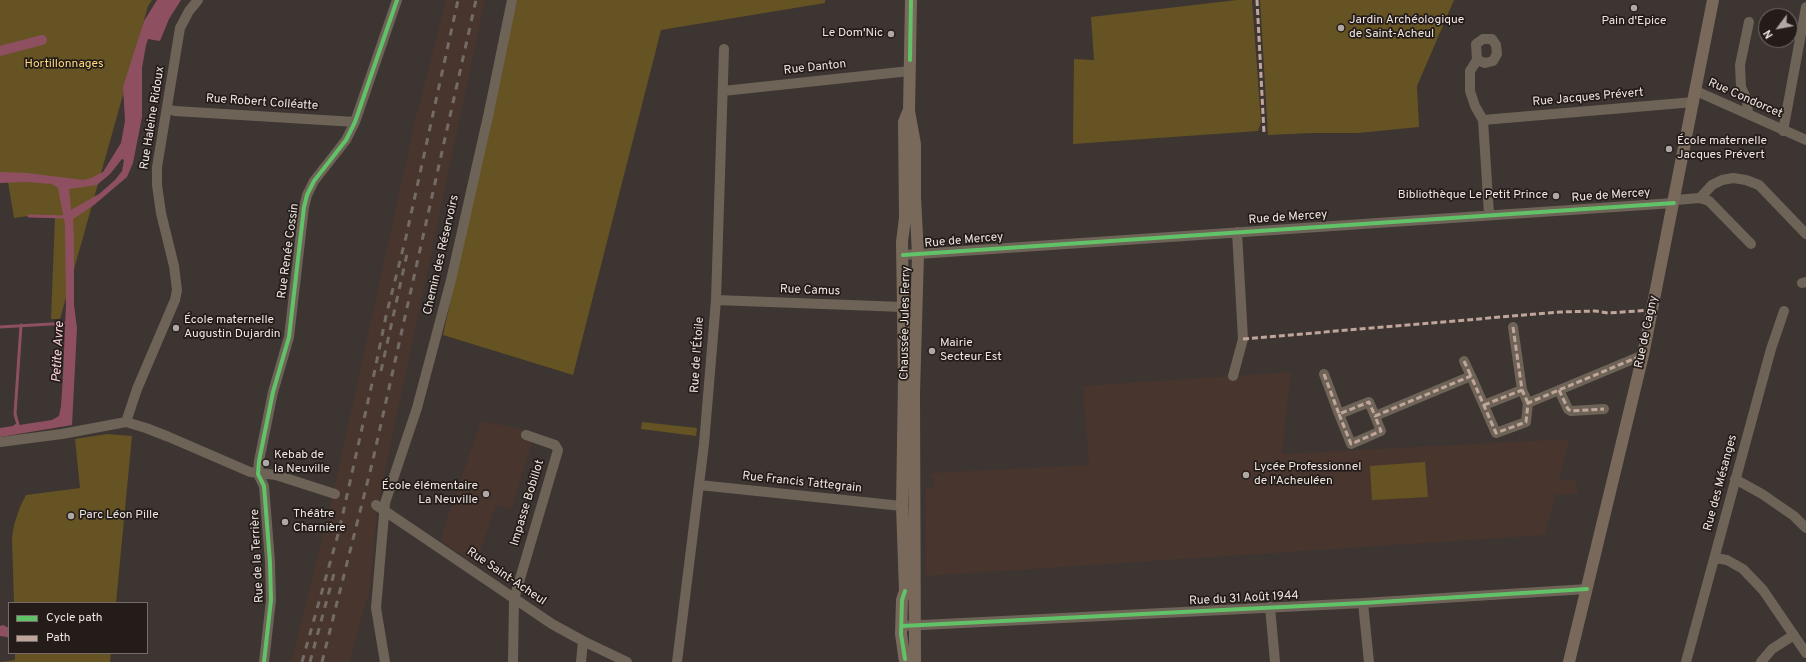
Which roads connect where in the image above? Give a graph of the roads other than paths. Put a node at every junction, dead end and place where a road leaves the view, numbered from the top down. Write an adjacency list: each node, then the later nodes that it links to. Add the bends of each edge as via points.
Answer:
1 (198, 0): 13 (street, Rue Haleine Ridoux, via 180,28)
2 (397, 0): 17 (street, Rue Renée Cossin)
3 (512, 0): 53 (street, Chemin des Réservoirs, via 451,280 417,408 393,476)
4 (911, 0): 10 (main road, Chaussée Jules Ferry)
5 (1714, 0): 12 (main road, Rue de Cagny)
6 (1806, 7): 18 (street, Rue Condorcet)
7 (1749, 22): 15 (street, via 1740,65 1741,87 1747,100)
8 (724, 49): 11 (street, Rue de l'Étoile)
9 (1477, 60): 16 (street, via 1470,71 1470,91)
10 (910, 71): 11 (street, Rue Danton); 14 (main road, Chaussée Jules Ferry)
11 (723, 91): 28 (street, Rue de l'Étoile)
12 (1695, 97): 15 (street, Rue Condorcet); 16 (street, Rue Jacques Prévert); 21 (main road, Rue de Cagny)
13 (167, 109): 17 (street, Rue Robert Colléatte); 44 (street, Rue Haleine Ridoux, via 157,185 177,290)
14 (909, 111): 26 (main road, Chaussée Jules Ferry, via 904,122); 27 (main road, Chaussée Jules Ferry, via 915,144)
15 (1748, 114): 18 (street, Rue Condorcet)
16 (1483, 120): 22 (street)
17 (356, 122): 47 (street, Rue Renée Cossin, via 307,195 289,337 273,392)
18 (1784, 130): 19 (street, Rue Condorcet)
19 (1806, 140)
20 (1700, 198): 21 (street, Rue de Mercey); 24 (street, via 1712,185 1722,180 1746,180 1759,185); 25 (street, via 1709,201)
21 (1674, 201): 22 (street, Rue de Mercey); 32 (main road, Rue de Cagny)
22 (1489, 214): 23 (street, Rue de Mercey)
23 (1237, 232): 27 (street, Rue de Mercey); 35 (street, via 1243,340)
24 (1806, 234)
25 (1752, 244)
26 (903, 255): 27 (street, Rue de Mercey); 29 (main road, Chaussée Jules Ferry)
27 (918, 255): 60 (main road, Chaussée Jules Ferry, via 914,377)
28 (716, 300): 29 (street, Rue Camus); 49 (street, Rue de l'Étoile)
29 (903, 307): 52 (main road, Chaussée Jules Ferry)
30 (1784, 311): 48 (street, Rue des Mésanges, via 1771,349)
31 (1513, 327): 37 (street)
32 (1643, 355): 38 (street); 56 (main road, Rue de Cagny)
33 (1464, 361): 36 (street)
34 (1324, 374): 42 (street)
35 (1233, 376)
36 (1471, 376): 40 (street); 43 (street)
37 (1522, 390): 39 (street); 40 (street)
38 (1559, 390): 39 (street); 41 (street, via 1571,411)
39 (1528, 403): 40 (street, via 1526,422 1496,433)
40 (1484, 405)
41 (1604, 409)
42 (1339, 414): 43 (street, via 1369,402); 43 (street, via 1351,444 1381,431)
43 (1376, 416)
44 (126, 422): 46 (street); 47 (street)
45 (526, 435): 57 (street, Impasse Bobillot, via 555,445 558,450)
46 (0, 442)
47 (258, 474): 50 (street, via 276,475); 65 (street, Rue de la Terrière, via 264,486 270,565 271,600)
48 (1736, 479): 54 (street, via 1794,516); 55 (street, Rue des Mésanges)
49 (699, 485): 52 (street, Rue Francis Tattegrain); 70 (street, Rue de l'Étoile)
50 (335, 494)
51 (376, 504): 53 (street, Rue Saint-Acheul)
52 (902, 506): 61 (main road, Chaussée Jules Ferry, via 905,591 902,600)
53 (384, 512): 57 (street, Rue Saint-Acheul); 66 (street, Chemin des Réservoirs, via 376,608)
54 (1806, 528)
55 (1715, 558): 62 (street, via 1727,560 1743,569 1763,590); 76 (street, Rue des Mésanges)
56 (1586, 589): 58 (street, Rue du 31 Août 1944); 75 (main road, Rue de Cagny)
57 (514, 599): 63 (street, Rue Saint-Acheul); 67 (street, Impasse Bobillot)
58 (1363, 603): 59 (street, Rue du 31 Août 1944); 74 (street)
59 (1270, 608): 60 (street, Rue du 31 Août 1944); 73 (street)
60 (914, 625): 61 (street, Rue du 31 Août 1944); 72 (main road, Chaussée Jules Ferry)
61 (902, 626): 71 (main road, Chaussée Jules Ferry)
62 (1794, 635): 64 (street); 77 (street, via 1772,649)
63 (583, 641): 68 (street); 69 (street, Rue Saint-Acheul)
64 (1806, 653)
65 (264, 662)
66 (385, 662)
67 (513, 662)
68 (581, 662)
69 (626, 662)
70 (677, 662)
71 (905, 662)
72 (915, 662)
73 (1275, 662)
74 (1369, 662)
75 (1569, 662)
76 (1686, 662)
77 (1761, 662)

